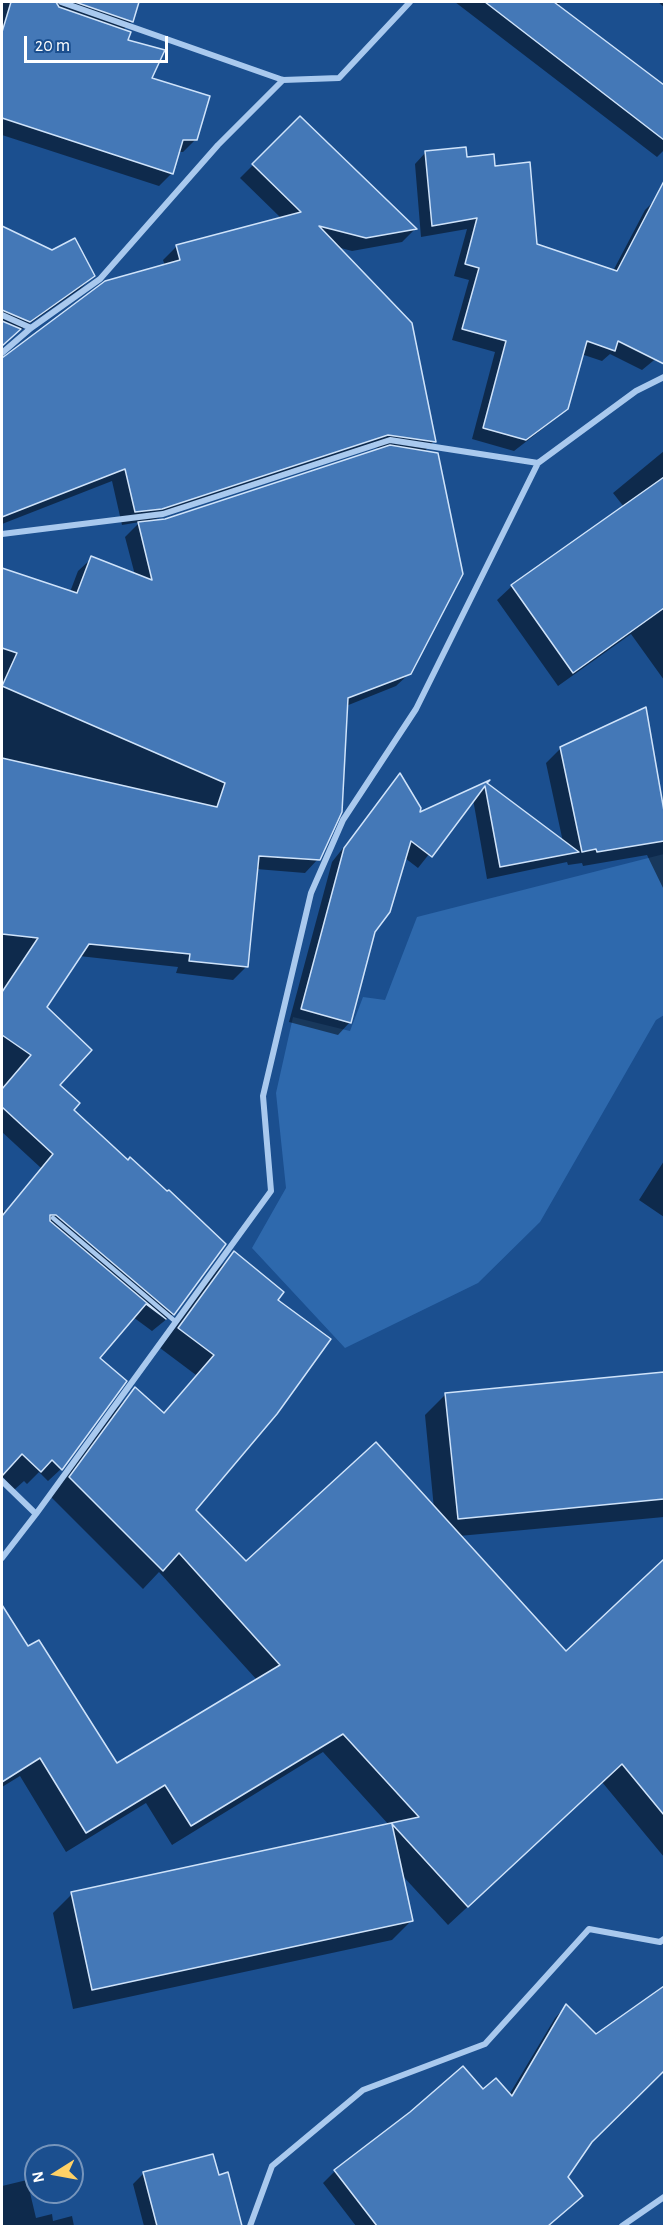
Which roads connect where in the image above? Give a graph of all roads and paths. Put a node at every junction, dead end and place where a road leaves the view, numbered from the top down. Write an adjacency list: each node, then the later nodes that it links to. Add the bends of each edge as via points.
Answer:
1 (61, 2): 3 (street)
2 (410, 2): 3 (street, via 339,78)
3 (283, 80): 5 (street, via 218,145 100,279)
4 (2, 315): 5 (street)
5 (31, 328): 6 (street)
6 (2, 353)
7 (664, 377): 8 (street, via 636,391)
8 (538, 463): 9 (street, via 390,440 163,514); 11 (street, via 416,709 343,820 311,893 263,1096 271,1191)
9 (2, 534)
10 (53, 1218): 11 (lane)
11 (176, 1322): 13 (street)
12 (2, 1481): 13 (street)
13 (36, 1514): 14 (street)
14 (2, 1558)
15 (664, 1939): 17 (street, via 660,1942 589,1929 485,2044 363,2090 272,2166)
16 (664, 2197): 18 (street)
17 (250, 2226)
18 (622, 2226)

